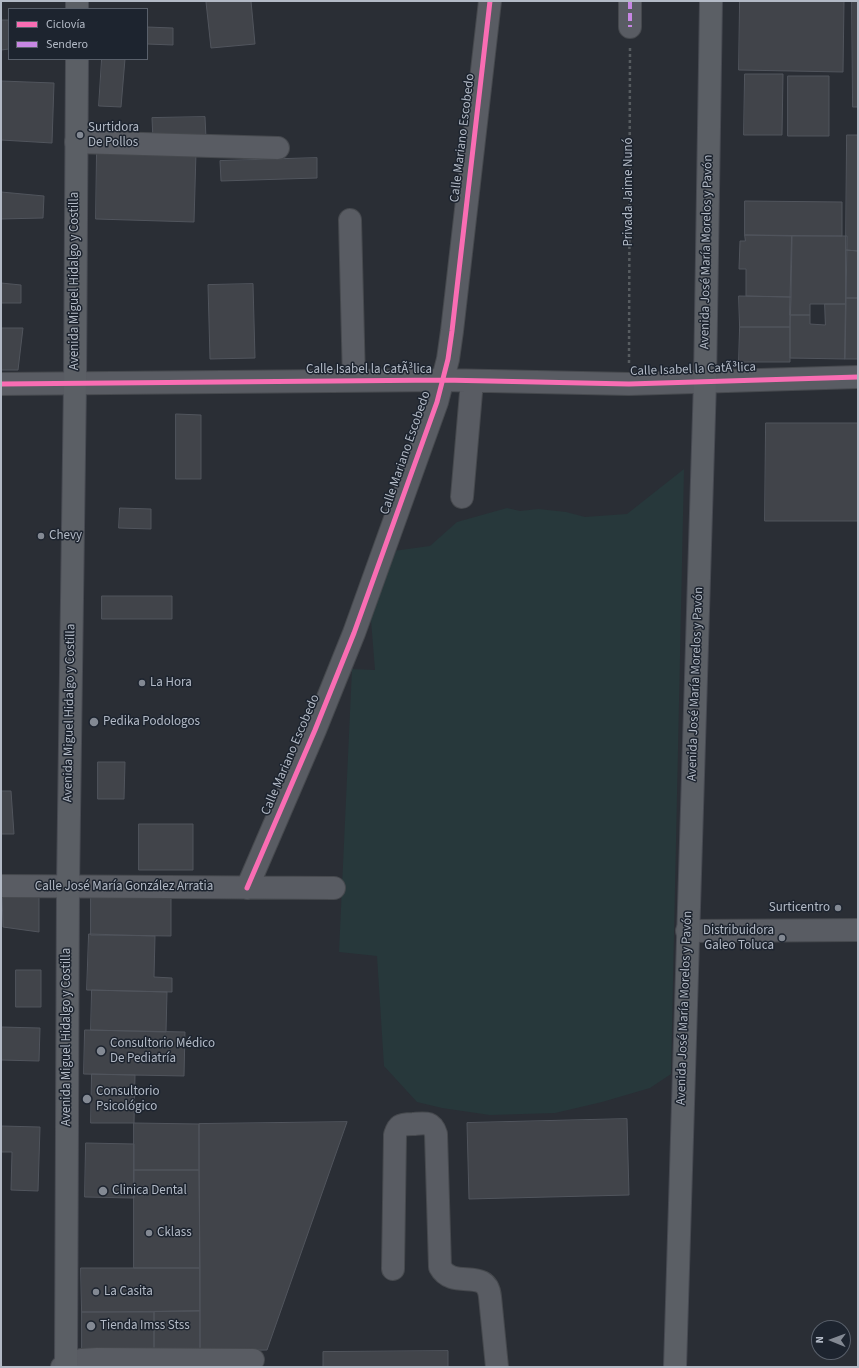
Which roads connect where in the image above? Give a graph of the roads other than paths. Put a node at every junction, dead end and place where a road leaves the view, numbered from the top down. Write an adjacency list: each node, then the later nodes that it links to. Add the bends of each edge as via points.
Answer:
1 (490, 1): 10 (street, Calle Mariano Escobedo, via 452,331)
2 (630, 1): 4 (street)
3 (711, 1): 13 (main road, Avenida José María Morelos y Pavón)
4 (630, 27)
5 (77, 60): 6 (main road, Avenida Miguel Hidalgo y Costilla)
6 (76, 142): 7 (street); 14 (main road, Avenida Miguel Hidalgo y Costilla)
7 (278, 148)
8 (350, 220): 11 (street)
9 (858, 377): 13 (street, Calle Isabel la CatÃ³lica)
10 (443, 380): 11 (street, Calle Isabel la CatÃ³lica); 12 (street, Calle Isabel la CatÃ³lica); 19 (street, Calle Mariano Escobedo, via 430,423 354,633)
11 (354, 381): 14 (street, Calle Isabel la CatÃ³lica)
12 (472, 381): 13 (street, Calle Isabel la CatÃ³lica, via 629,384); 16 (street)
13 (705, 381): 22 (main road, Avenida José María Morelos y Pavón)
14 (75, 383): 15 (street, Calle Isabel la CatÃ³lica); 18 (main road, Avenida Miguel Hidalgo y Costilla)
15 (1, 384)
16 (462, 497)
17 (1, 886): 18 (street, Calle José María González Arratia)
18 (68, 887): 19 (street, Calle José María González Arratia); 25 (main road, Avenida Miguel Hidalgo y Costilla)
19 (247, 888): 20 (street, Calle José María González Arratia)
20 (334, 888)
21 (858, 930): 22 (street)
22 (687, 931): 27 (main road, Avenida José María Morelos y Pavón)
23 (393, 1269): 26 (street, via 395,1135 400,1126 405,1124 430,1124 436,1134 440,1267 447,1276 478,1280 488,1287)
24 (253, 1360): 25 (street, via 97,1359 81,1360)
25 (65, 1366)
26 (497, 1367)
27 (675, 1367)

